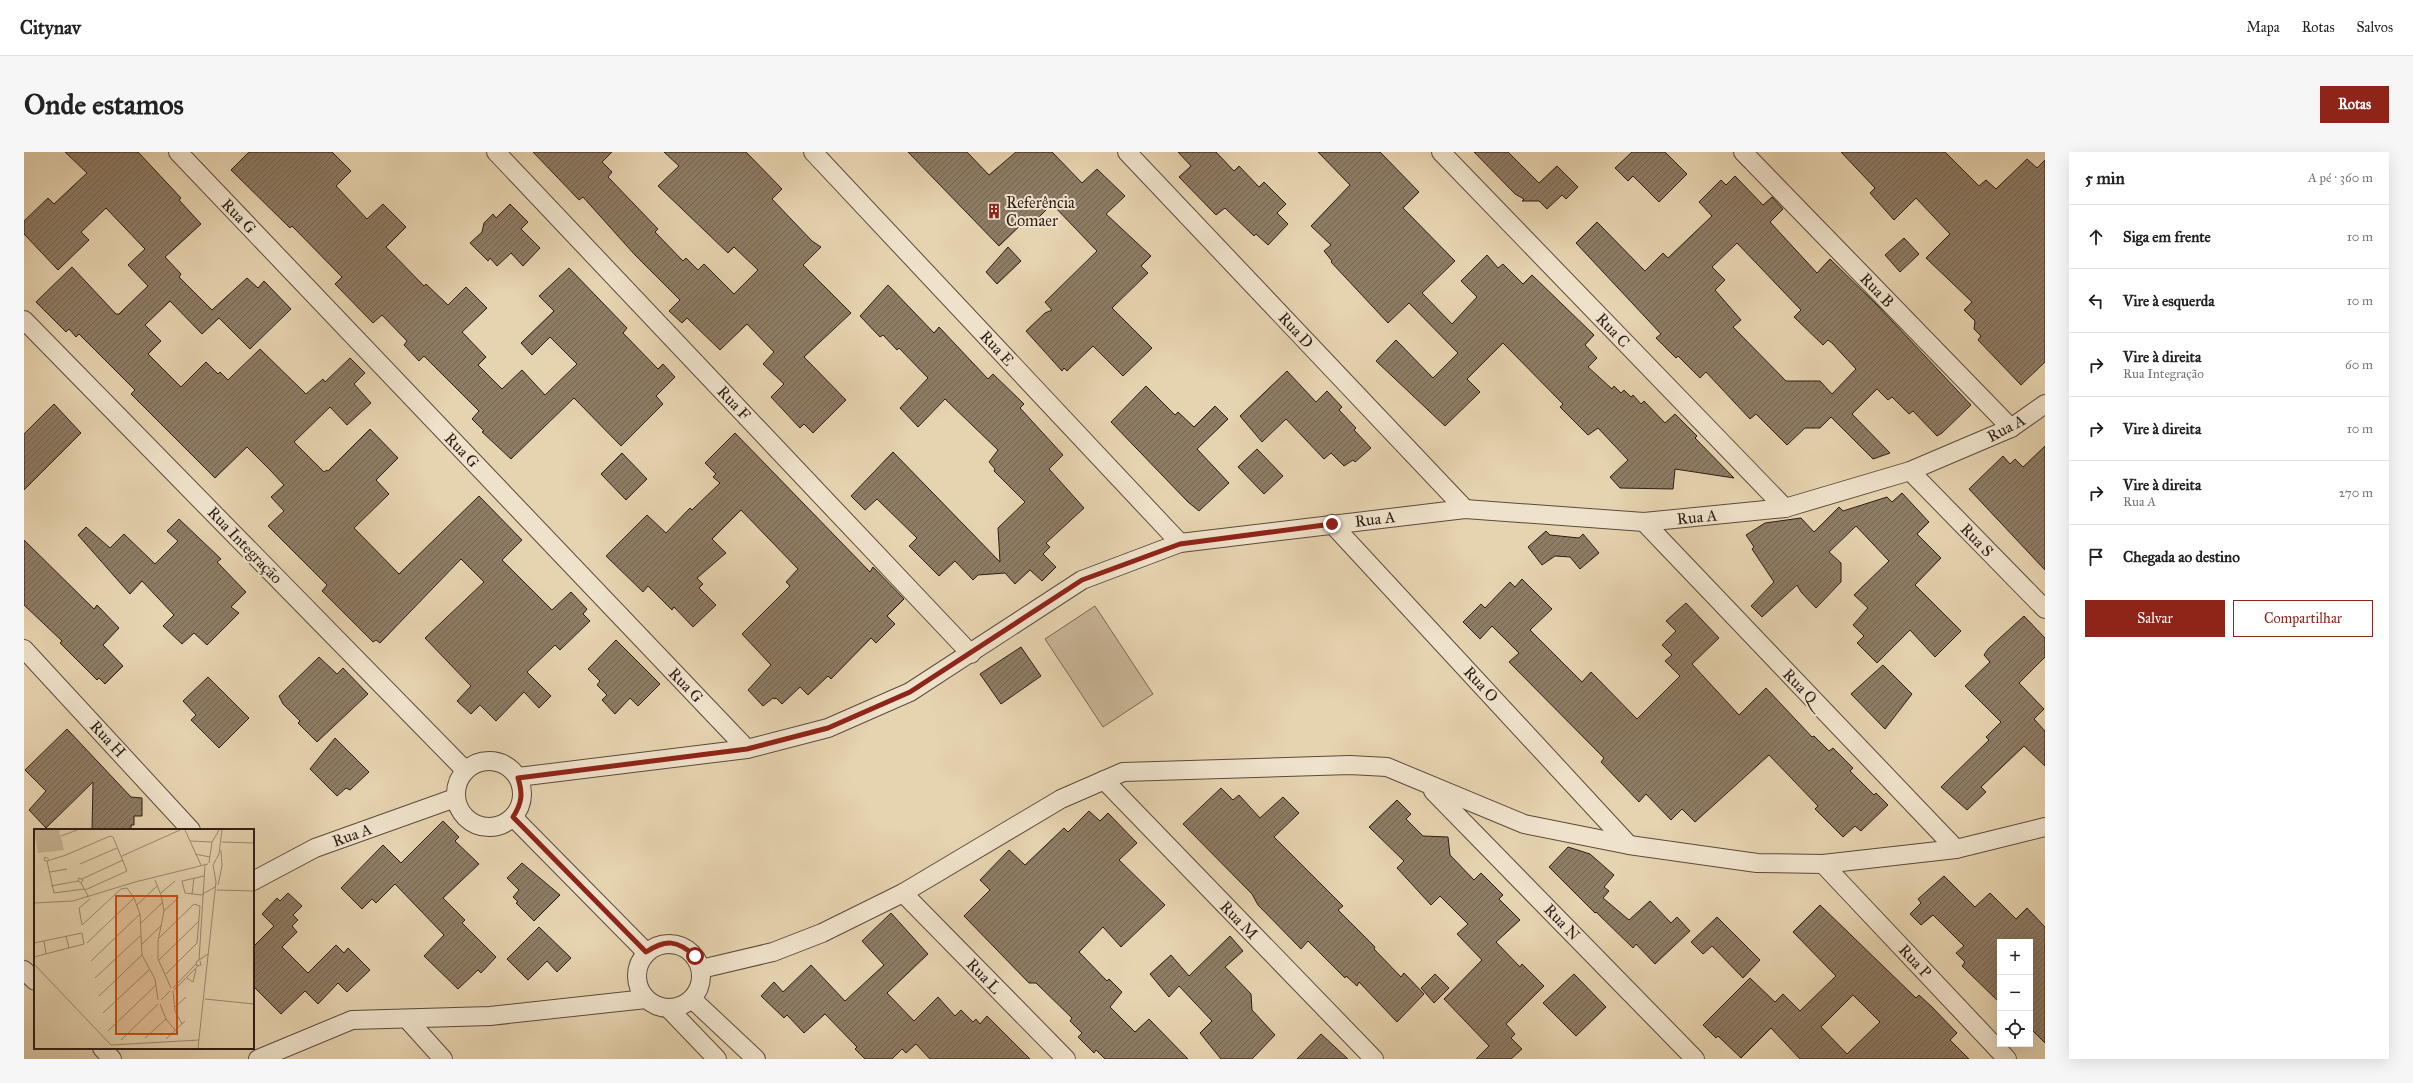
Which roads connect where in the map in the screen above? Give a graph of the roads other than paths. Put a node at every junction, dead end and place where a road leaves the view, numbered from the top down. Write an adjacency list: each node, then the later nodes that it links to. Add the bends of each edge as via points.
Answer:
1 (178, 152): 19 (street, Rua G)
2 (496, 152): 18 (street, Rua F)
3 (813, 152): 15 (street, Rua E)
4 (1127, 152): 12 (street, Rua D)
5 (1441, 152): 11 (street, Rua C)
6 (1743, 152): 9 (street, Rua B)
7 (24, 320): 20 (street, Rua Integração)
8 (2045, 404): 9 (street, Rua A)
9 (2011, 428): 10 (street, Rua A)
10 (1910, 471): 11 (street, Rua A); 16 (street, Rua S)
11 (1784, 508): 13 (street, Rua A)
12 (1465, 509): 13 (street, Rua A); 14 (street, Rua A)
13 (1644, 522): 29 (street, Rua Q)
14 (1332, 524): 15 (street, Rua A); 28 (street, Rua O)
15 (1180, 544): 18 (street, Rua A, via 1082,580)
16 (2045, 609)
17 (24, 649): 27 (street, Rua H)
18 (971, 654): 19 (street, Rua A, via 910,692 828,728)
19 (747, 749): 21 (street, Rua A)
20 (465, 770): 21 (street, via 478,762 493,760 508,766); 24 (street, via 457,782)
21 (518, 778): 25 (street, via 522,791 520,805)
22 (1104, 780): 23 (street, via 1122,772 1350,765 1387,767); 32 (street, via 1061,799); 48 (street, Rua M)
23 (1428, 785): 28 (street, via 1524,824); 49 (street, Rua N)
24 (455, 798): 25 (street, via 467,819 478,826 490,828); 31 (street, Rua A, via 316,848)
25 (513, 817): 33 (street)
26 (2045, 827): 29 (street)
27 (190, 829)
28 (1629, 844): 30 (street, via 1757,863)
29 (1956, 849): 30 (street)
30 (1823, 864): 50 (street, Rua P)
31 (254, 880)
32 (903, 893): 34 (street, via 822,933 773,952); 47 (street, Rua L)
33 (646, 952): 34 (street, via 657,945 671,943 684,947 695,956); 37 (street, via 638,963 636,976 638,989)
34 (701, 969): 38 (street, via 700,985)
35 (24, 970): 36 (street)
36 (34, 980)
37 (646, 999): 39 (street, via 656,1006); 40 (street, via 490,1016)
38 (692, 999): 39 (street, via 681,1006); 46 (street)
39 (669, 1009): 45 (street)
40 (407, 1019): 43 (street, via 352,1020); 44 (street)
41 (103, 1049): 42 (street)
42 (112, 1059)
43 (258, 1059)
44 (442, 1059)
45 (718, 1059)
46 (756, 1059)
47 (1066, 1059)
48 (1374, 1059)
49 (1696, 1059)
50 (2007, 1059)

